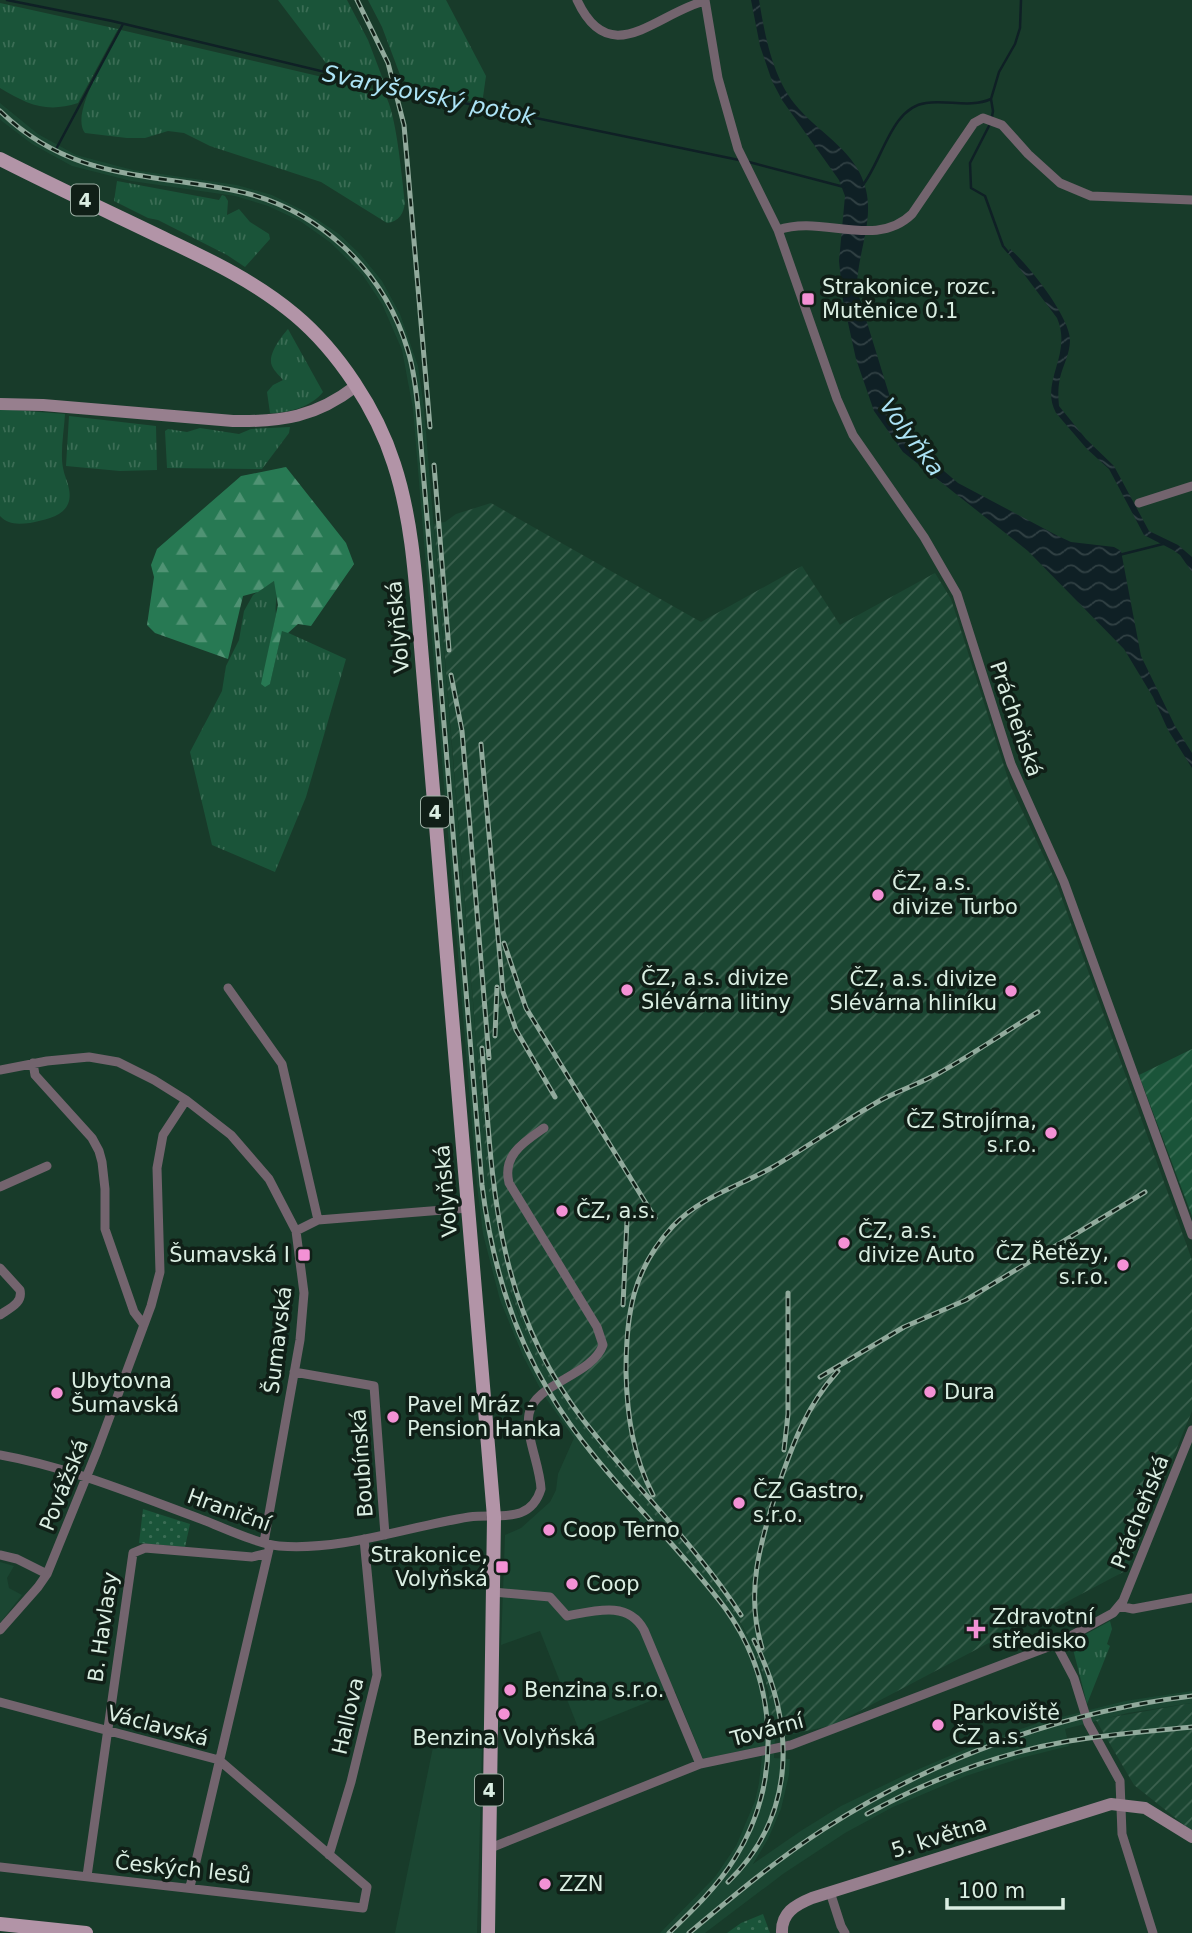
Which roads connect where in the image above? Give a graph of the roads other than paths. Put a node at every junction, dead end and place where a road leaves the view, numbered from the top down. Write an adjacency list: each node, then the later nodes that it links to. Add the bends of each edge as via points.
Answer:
1 (577, 0): 2 (street, via 589,22 620,36)
2 (705, 1): 5 (street, Prácheňská, via 721,94 740,155)
3 (0, 159): 6 (main road, 4, via 251,284 296,316)
4 (1192, 200): 5 (street, via 1091,196 1060,183 1002,125 983,118 974,123 908,217 890,228 872,232 800,224)
5 (778, 230): 20 (street, Prácheňská, via 849,426 957,594 1011,764 1064,882)
6 (356, 386): 7 (main road, via 325,408 298,417 260,421); 17 (main road, Volyňská / 4, via 394,462 413,554)
7 (0, 404)
8 (1192, 486): 9 (street)
9 (1139, 503)
10 (228, 988): 18 (street, via 282,1064)
11 (33, 1063): 12 (street, Šumavská); 13 (street, Šumavská, via 89,1057 118,1062); 23 (street, via 35,1074 99,1151 105,1229 134,1312)
12 (0, 1070)
13 (186, 1100): 19 (street, Šumavská, via 231,1135 269,1179); 23 (street, Povážská, via 163,1135 156,1168 160,1272)
14 (544, 1128): 28 (street, Hraniční, via 508,1162 509,1183 597,1327 603,1345 594,1360 534,1402 528,1423 540,1479 538,1497 524,1511)
15 (47, 1166): 16 (street)
16 (0, 1187)
17 (468, 1208): 18 (street); 28 (main road, Volyňská / 4)
18 (318, 1220): 19 (street)
19 (296, 1231): 24 (street, Šumavská, via 304,1293)
20 (1192, 1235)
21 (0, 1268): 22 (street, via 21,1294 18,1303)
22 (0, 1315)
23 (144, 1325): 27 (street, Povážská)
24 (294, 1371): 29 (street, Boubínská, via 374,1386); 31 (street, Šumavská)
25 (1192, 1430): 37 (street, Prácheňská)
26 (0, 1455): 27 (street, Hraniční)
27 (85, 1477): 31 (street, Hraniční); 34 (street, Povážská)
28 (494, 1517): 29 (street, Hraniční, via 471,1517); 35 (main road, Volyňská / 4)
29 (385, 1535): 30 (street, Hraniční)
30 (364, 1539): 31 (street, Hraniční); 47 (street, Hallova, via 377,1675)
31 (268, 1546): 32 (street, Hraniční, via 252,1557); 42 (street, Šumavská)
32 (135, 1550): 41 (street, B. Havlasy)
33 (0, 1555): 34 (street)
34 (47, 1574): 38 (street, Povážská)
35 (494, 1592): 43 (street, via 550,1597 567,1616 615,1610 636,1618); 46 (main road, Volyňská / 4)
36 (1192, 1598): 37 (street, via 1133,1609)
37 (1119, 1606): 39 (street, Tovární)
38 (0, 1630)
39 (1056, 1644): 43 (street, Tovární, via 791,1745); 44 (street, via 1074,1678 1088,1723 1120,1781)
40 (0, 1702): 41 (street, Václavská)
41 (106, 1729): 42 (street, Václavská); 49 (street, B. Havlasy)
42 (219, 1760): 47 (street, Václavská); 50 (street, Šumavská)
43 (701, 1764): 46 (street, Tovární)
44 (1122, 1804): 45 (main road, via 1154,1812); 51 (main road, 5. května); 58 (street, via 1122,1834)
45 (1192, 1837)
46 (488, 1849): 54 (main road, Volyňská / 4)
47 (328, 1854): 52 (street, Václavská, via 368,1887)
48 (0, 1867): 49 (street, Českých lesů)
49 (87, 1876): 50 (street, Českých lesů)
50 (190, 1887): 52 (street, Českých lesů)
51 (830, 1892): 55 (main road, 5. května, via 788,1911); 57 (street)
52 (363, 1908)
53 (0, 1924): 56 (main road)
54 (487, 1929)
55 (782, 1930)
56 (85, 1933)
57 (845, 1933)
58 (1153, 1933)

